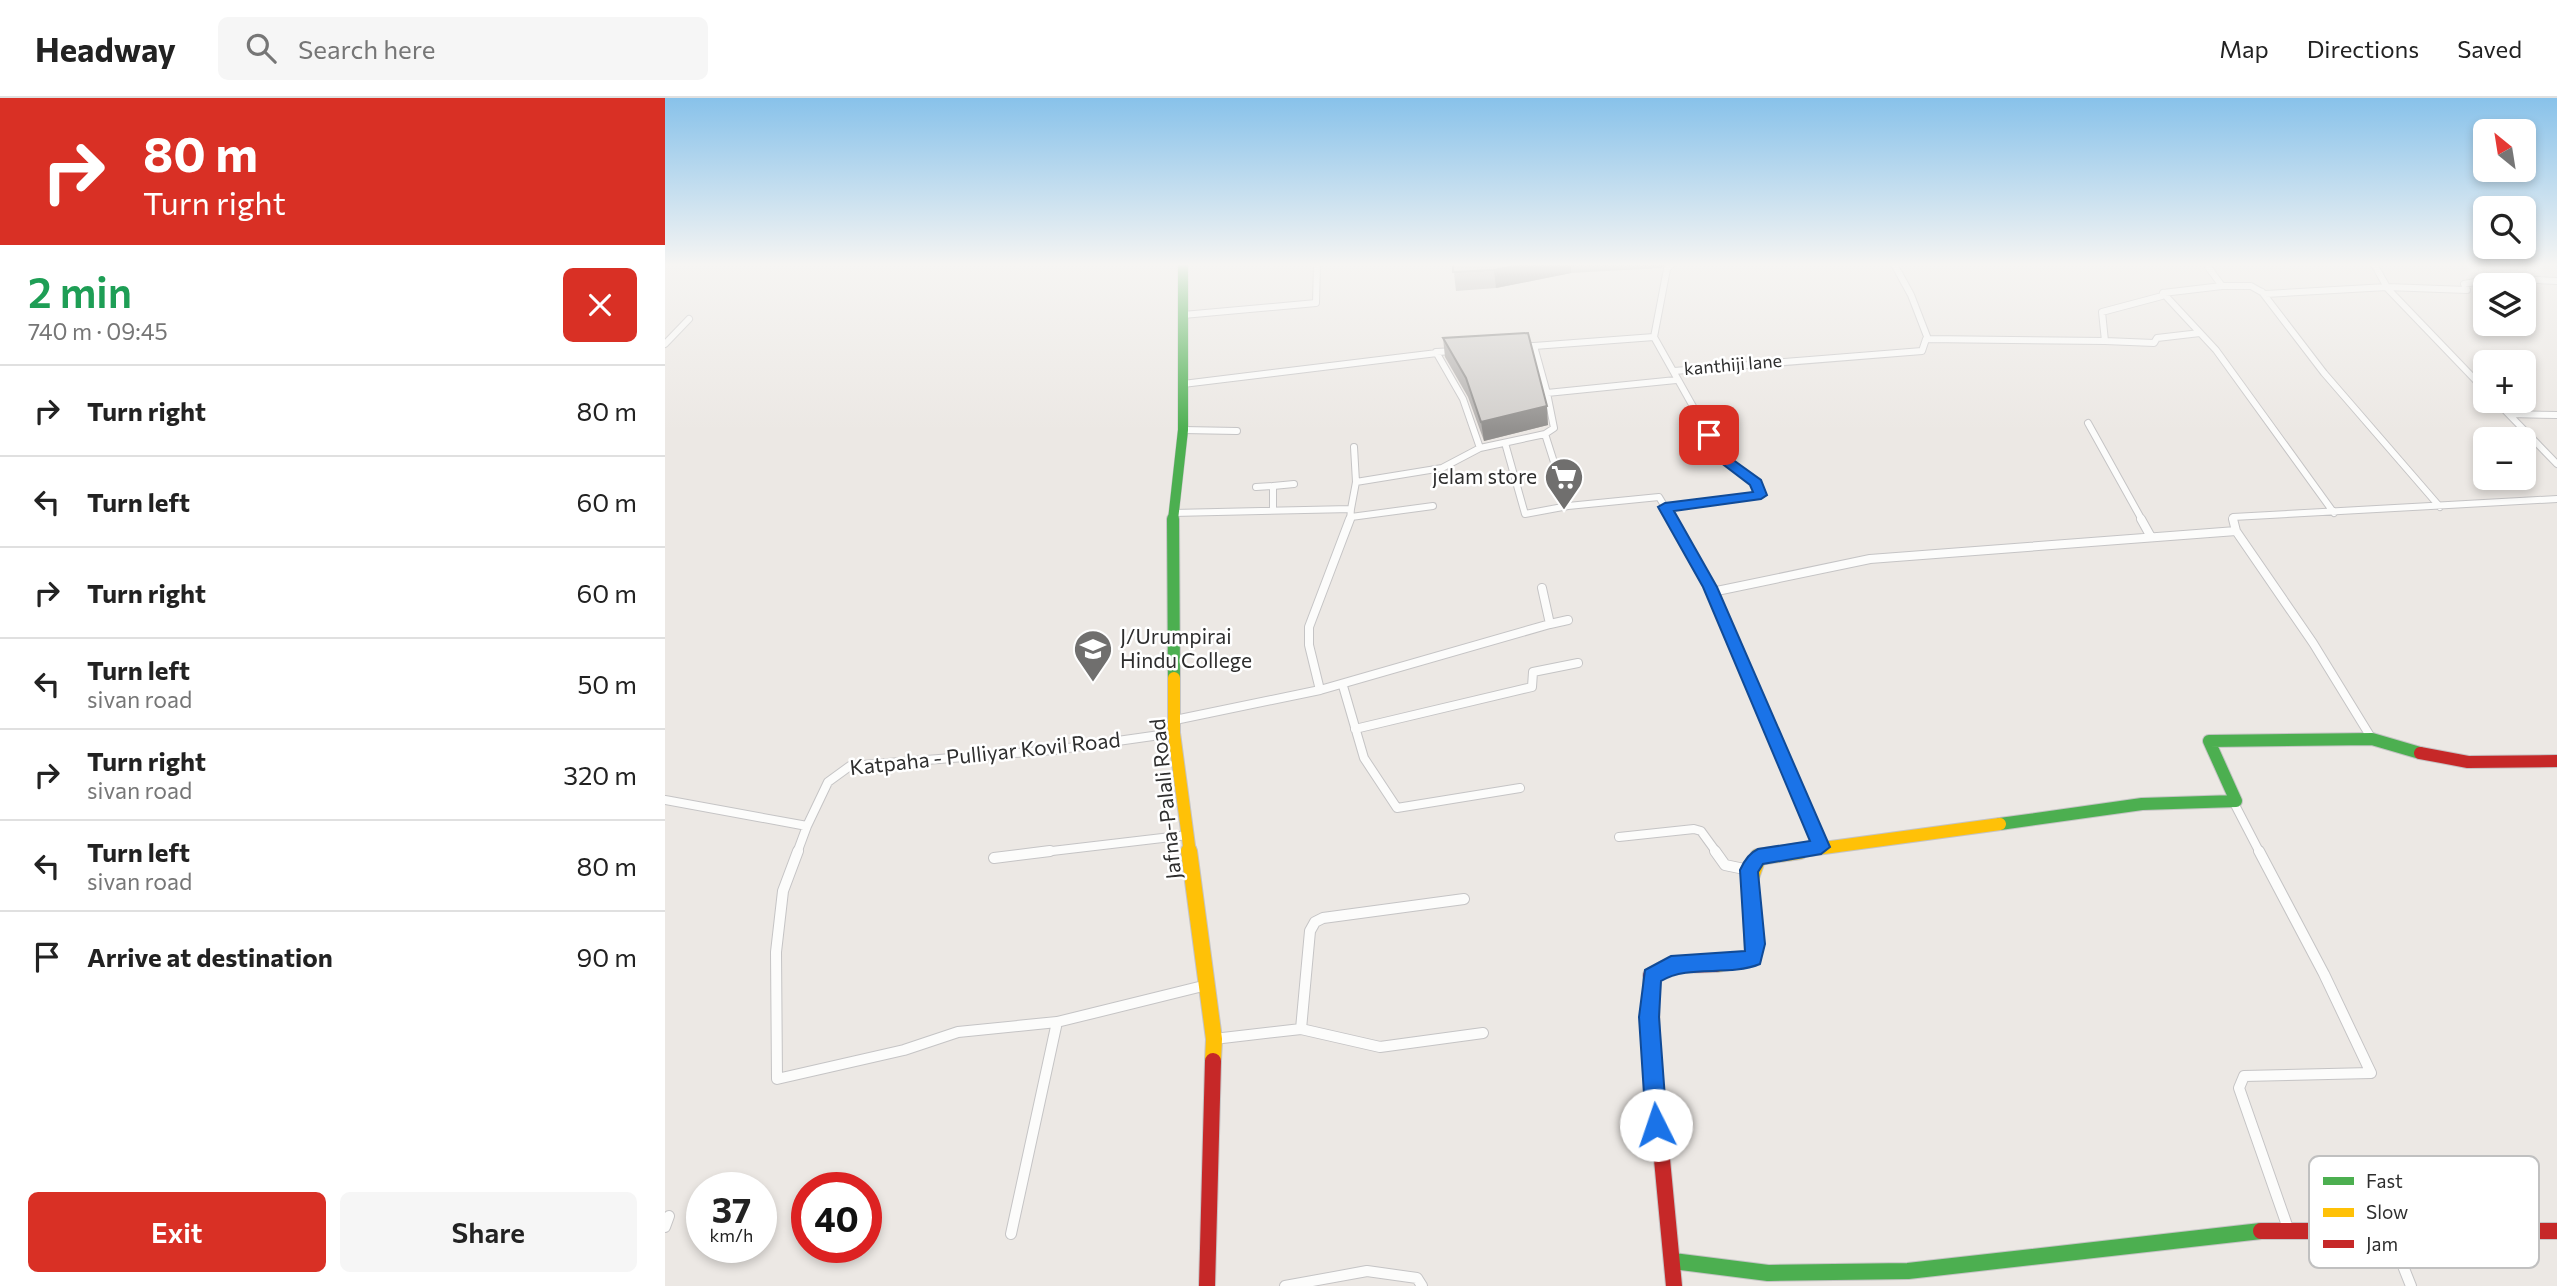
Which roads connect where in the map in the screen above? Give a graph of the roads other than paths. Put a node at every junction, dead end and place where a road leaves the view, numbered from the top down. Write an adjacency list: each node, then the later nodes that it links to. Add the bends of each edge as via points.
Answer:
1 (688, 319): 13 (street)
2 (1183, 319): 20 (street, Jafna-Palali Road)
3 (1656, 319): 10 (street)
4 (1920, 319): 11 (street)
5 (2103, 319): 12 (street)
6 (2187, 319): 9 (street)
7 (2283, 319): 40 (street, via 2323,373)
8 (2417, 319): 19 (street)
9 (2200, 333): 12 (street, kanthiji lane, via 2154,342); 44 (street)
10 (1654, 337): 14 (street); 18 (street)
11 (1928, 339): 12 (street, kanthiji lane); 18 (street, kanthiji lane, via 1922,351)
12 (2105, 341)
13 (665, 344)
14 (1534, 346): 15 (street); 21 (street)
15 (1510, 347)
16 (1461, 350): 17 (street)
17 (1437, 353): 20 (street); 30 (street, via 1463,399)
18 (1675, 375): 21 (street); 39 (street, via 1709,435 1712,450 1756,483 1761,495)
19 (2473, 378)
20 (1183, 384): 25 (street, Jafna-Palali Road)
21 (1547, 393): 27 (street, via 1554,428)
22 (2509, 414): 23 (street); 31 (street)
23 (2557, 415)
24 (2088, 423): 46 (street)
25 (1183, 430): 26 (street); 42 (street, Jafna-Palali Road)
26 (1237, 431)
27 (1545, 434): 28 (street); 38 (street)
28 (1506, 443): 30 (street); 38 (street, via 1525,514)
29 (1354, 447): 32 (street)
30 (1480, 448): 32 (street, via 1442,468)
31 (2557, 464)
32 (1356, 482): 43 (street)
33 (1294, 484): 34 (street)
34 (1273, 486): 35 (street); 41 (street)
35 (1256, 487)
36 (2557, 499): 40 (street)
37 (1433, 506): 43 (street)
38 (1568, 506): 39 (street, via 1659,497)
39 (1665, 507): 48 (street)
40 (2441, 507): 44 (street)
41 (1273, 510): 42 (street); 43 (street)
42 (1173, 513): 54 (street, Jafna-Palali Road)
43 (1351, 513): 53 (street, via 1309,627)
44 (2334, 513): 45 (street, via 2233,517)
45 (2236, 531): 46 (street); 56 (street)
46 (2151, 537): 48 (street, via 1870,559)
47 (1542, 588): 50 (street)
48 (1712, 593): 64 (street)
49 (1568, 620): 50 (street, Katpaha - Pulliyar Kovil Road)
50 (1550, 624): 52 (street, Katpaha - Pulliyar Kovil Road)
51 (1578, 663): 55 (street, via 1533,672 1532,687)
52 (1343, 686): 53 (street, Katpaha - Pulliyar Kovil Road); 55 (street)
53 (1320, 690): 54 (street, Katpaha - Pulliyar Kovil Road)
54 (1175, 727): 61 (street, Katpaha - Pulliyar Kovil Road, via 1054,750 850,765 829,778); 62 (street, Jafna-Palali Road)
55 (1355, 729): 58 (street, via 1364,758 1397,808)
56 (2372, 739): 57 (street, via 2438,759); 60 (street, via 2209,741)
57 (2557, 761)
58 (1520, 788)
59 (665, 800): 61 (street)
60 (2233, 801): 64 (street, via 2142,804); 73 (street, via 2371,1073 2243,1076 2239,1088)
61 (807, 825): 69 (street, Katpaha - Pulliyar Kovil Road, via 783,891 778,928 777,1079 904,1050 958,1032)
62 (1188, 835): 65 (street); 68 (street, Jafna-Palali Road)
63 (1619, 837): 66 (street, via 1694,829 1701,831 1725,865)
64 (1821, 847): 66 (street, via 1758,857)
65 (994, 858)
66 (1749, 870): 78 (street, via 1753,958 1671,965 1651,976 1656,1125)
67 (1464, 899): 70 (street, via 1315,922 1310,931)
68 (1209, 984): 69 (street); 72 (street, Jafna-Palali Road)
69 (1057, 1022): 77 (street)
70 (1301, 1030): 71 (street, via 1380,1047); 72 (street)
71 (1483, 1033)
72 (1214, 1040): 81 (street, Jafna-Palali Road)
73 (2289, 1231): 74 (street); 80 (street, via 2250,1231 1908,1272)
74 (2309, 1231)
75 (2539, 1231): 76 (street)
76 (2557, 1231)
77 (1011, 1234)
78 (1673, 1261): 80 (street); 84 (street)
79 (2404, 1268): 85 (street)
80 (1769, 1280)
81 (1207, 1286)
82 (1285, 1286): 83 (street, via 1367,1271 1417,1278)
83 (1422, 1286)
84 (1674, 1286)
85 (2411, 1286)

